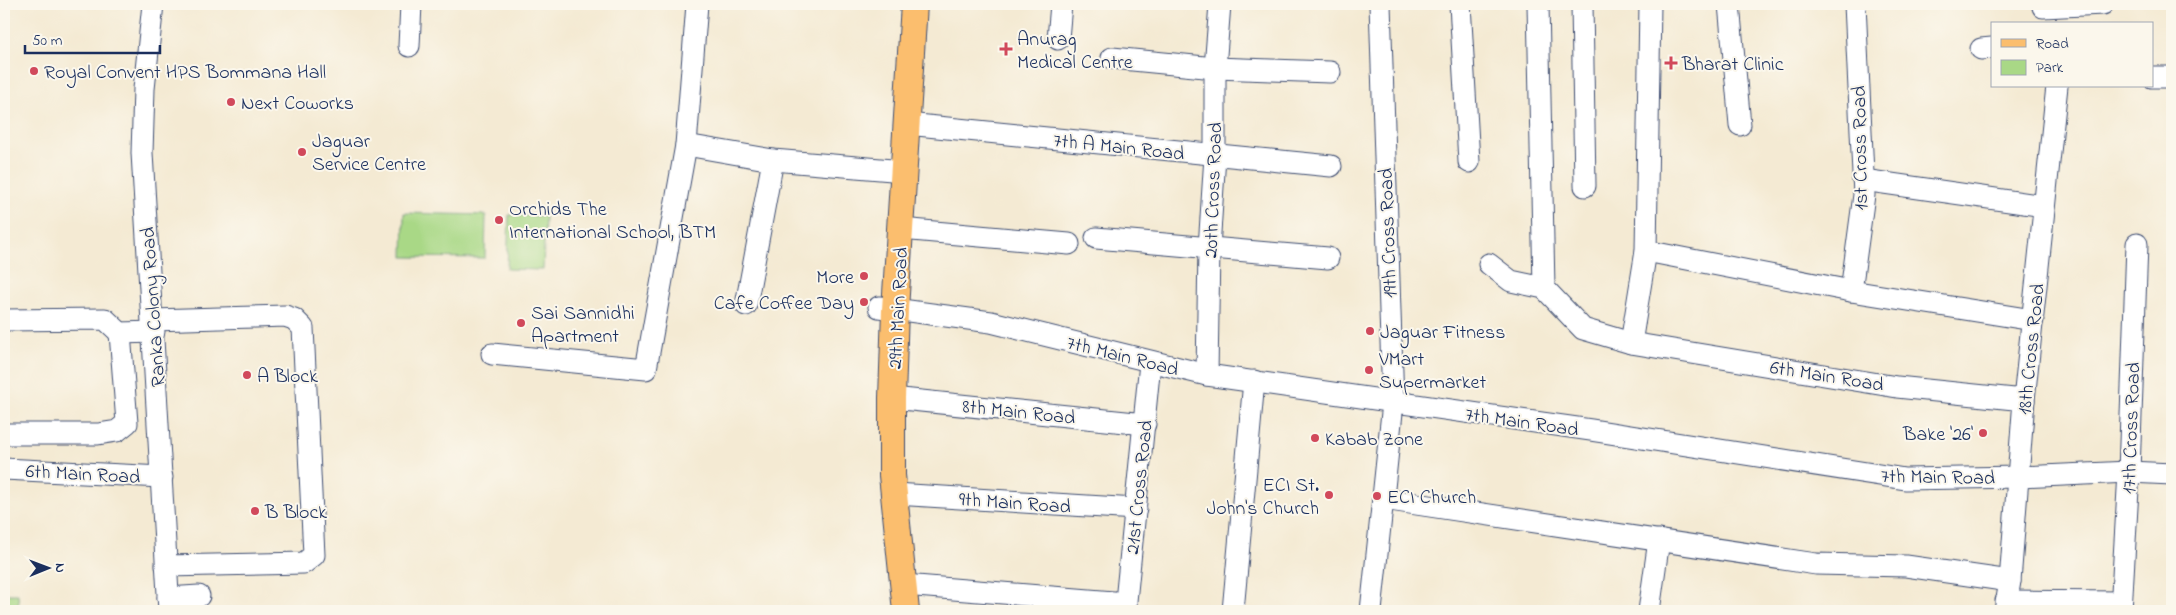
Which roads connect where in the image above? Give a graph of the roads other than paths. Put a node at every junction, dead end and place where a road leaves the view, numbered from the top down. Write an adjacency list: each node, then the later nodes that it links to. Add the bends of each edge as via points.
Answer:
1 (152, 4): 50 (street, Ranka Colony Road, via 143,99 142,153)
2 (411, 4): 18 (street)
3 (697, 4): 27 (street)
4 (896, 4): 32 (main road, 29th Main Road)
5 (914, 4): 25 (main road, 29th Main Road)
6 (1061, 4): 17 (street)
7 (1220, 4): 20 (street, 20th Cross Road)
8 (1380, 4): 59 (street, 19th Cross Road)
9 (1460, 4): 30 (street)
10 (1538, 4): 44 (street)
11 (1582, 4): 34 (street)
12 (1650, 4): 41 (street)
13 (1729, 4): 26 (street)
14 (1855, 4): 33 (street, 1st Cross Road)
15 (2103, 4): 16 (street)
16 (2044, 11)
17 (1058, 39)
18 (409, 46)
19 (1112, 58): 20 (street)
20 (1215, 68): 21 (street); 28 (street, 20th Cross Road)
21 (1330, 72)
22 (2154, 77): 23 (street)
23 (2172, 78)
24 (2056, 88): 35 (street, 18th Cross Road)
25 (907, 124): 28 (street, 7th A Main Road); 32 (main road, 29th Main Road)
26 (1740, 126)
27 (686, 145): 29 (street); 53 (street, via 646,368)
28 (1215, 156): 31 (street, 7th A Main Road); 40 (street, 20th Cross Road)
29 (774, 160): 32 (street); 46 (street)
30 (1469, 162)
31 (1331, 166)
32 (895, 171): 36 (main road, 29th Main Road); 47 (main road, 29th Main Road)
33 (1863, 180): 35 (street); 45 (street, 1st Cross Road, via 1864,195)
34 (1585, 186)
35 (2044, 206): 49 (street, 18th Cross Road)
36 (901, 229): 38 (street); 47 (main road, 29th Main Road)
37 (1096, 238): 40 (street)
38 (1069, 244)
39 (2137, 244): 65 (street, 17th Cross Road)
40 (1209, 248): 42 (street); 55 (street, 20th Cross Road)
41 (1646, 251): 45 (street); 52 (street)
42 (1328, 258)
43 (1489, 264): 44 (street, via 1511,281)
44 (1544, 288): 52 (street, 6th Main Road, via 1583,328)
45 (1851, 291): 49 (street)
46 (746, 304)
47 (887, 309): 54 (street, 7th Main Road, via 991,322); 57 (main road, 29th Main Road); 80 (main road, 29th Main Road, via 875,458)
48 (4, 320): 51 (street, via 105,319)
49 (2033, 320): 58 (street, 18th Cross Road)
50 (154, 326): 51 (street); 60 (street, Ranka Colony Road); 73 (street, via 285,316 294,318 303,328 314,555 304,563)
51 (120, 333): 61 (street)
52 (1631, 343): 58 (street, 6th Main Road, via 1897,387)
53 (492, 354)
54 (1150, 363): 55 (street, 7th Main Road); 62 (street, 21st Cross Road)
55 (1207, 375): 56 (street, 7th Main Road)
56 (1254, 381): 59 (street, 7th Main Road); 82 (street)
57 (892, 398): 62 (street, 8th Main Road); 69 (main road, 29th Main Road)
58 (2024, 400): 68 (street, 18th Cross Road)
59 (1393, 403): 68 (street, 7th Main Road, via 1905,479); 70 (street, 19th Cross Road)
60 (159, 422): 61 (street); 67 (street, Ranka Colony Road)
61 (127, 423): 63 (street, via 117,431 98,434)
62 (1145, 424): 71 (street, 21st Cross Road)
63 (4, 434)
64 (4, 469): 67 (street, 6th Main Road)
65 (2129, 472): 66 (street, 7th Main Road); 68 (street, 7th Main Road); 79 (street, 17th Cross Road)
66 (2172, 474)
67 (162, 477): 73 (street, Ranka Colony Road)
68 (2020, 477): 76 (street, 18th Cross Road)
69 (895, 494): 71 (street, 9th Main Road); 74 (main road, 29th Main Road)
70 (1383, 499): 72 (street); 83 (street, 19th Cross Road)
71 (1136, 509): 78 (street, 21st Cross Road)
72 (1659, 540): 76 (street, via 1816,564 1906,566); 84 (street)
73 (166, 566): 77 (street, Ranka Colony Road)
74 (904, 585): 78 (street); 81 (main road, 29th Main Road)
75 (199, 596): 77 (street)
76 (2007, 598): 79 (street)
77 (169, 605)
78 (1126, 607)
79 (2121, 607)
80 (890, 611)
81 (906, 611)
82 (1233, 611)
83 (1371, 611)
84 (1649, 611)

